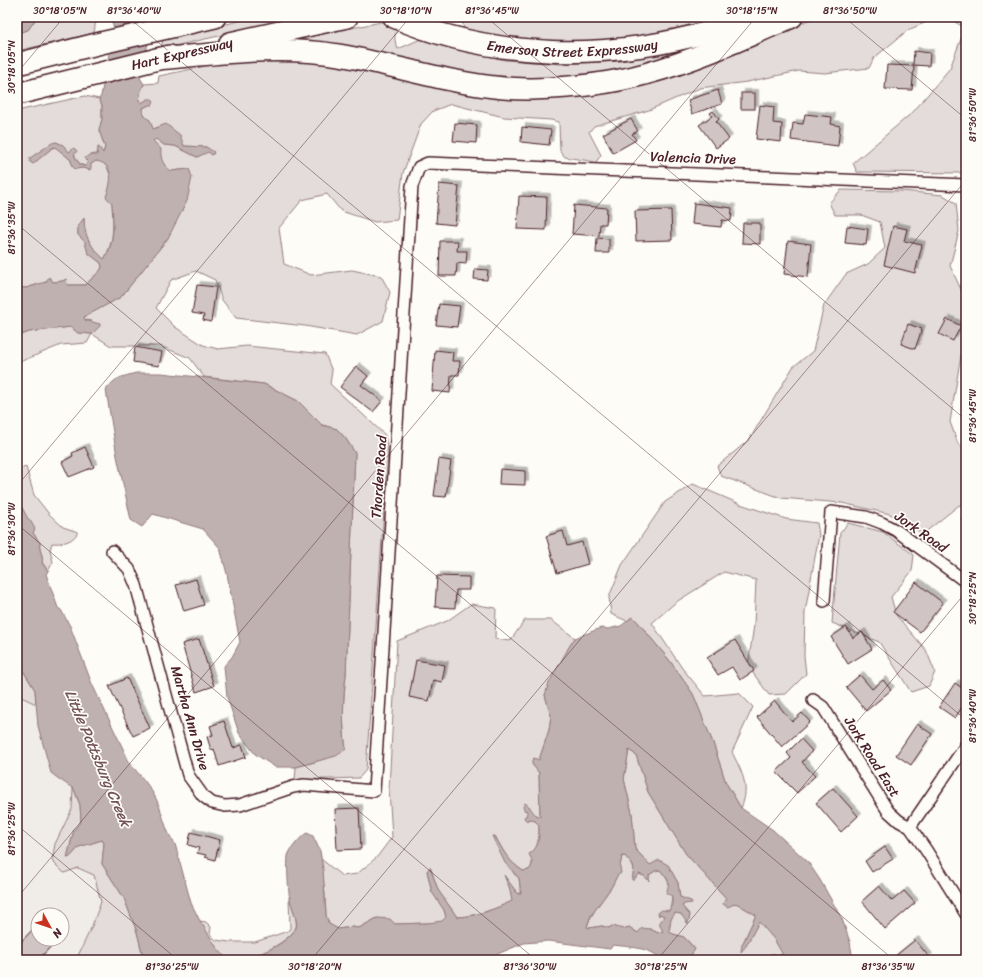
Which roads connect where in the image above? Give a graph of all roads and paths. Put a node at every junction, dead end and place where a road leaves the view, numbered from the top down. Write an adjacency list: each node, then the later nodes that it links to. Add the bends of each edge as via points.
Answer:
1 (215, 17): 7 (highway, Hart Expressway)
2 (348, 17): 6 (highway, Hart Expressway)
3 (394, 17): 4 (highway, Emerson Street Expressway, via 433,32 480,43 555,52 593,52 669,42)
4 (752, 17)
5 (792, 17): 6 (highway, via 711,51 645,74 598,84 531,89 462,82 314,52 287,50)
6 (156, 59): 8 (highway, Hart Expressway)
7 (17, 64)
8 (17, 94)
9 (419, 167): 10 (street, Valencia Drive, via 428,163); 16 (street, Thorden Road, via 412,186)
10 (966, 185)
11 (112, 551): 16 (street, Martha Ann Drive, via 129,569 136,585 188,775 203,796 212,803 225,806 240,805 304,785)
12 (966, 582): 13 (street, Jork Road, via 897,531 882,523 866,517 831,512)
13 (824, 601)
14 (813, 700): 17 (street, Jork Road East, via 823,708 888,811)
15 (966, 745): 17 (street)
16 (374, 791)
17 (910, 827): 18 (street)
18 (966, 914)

